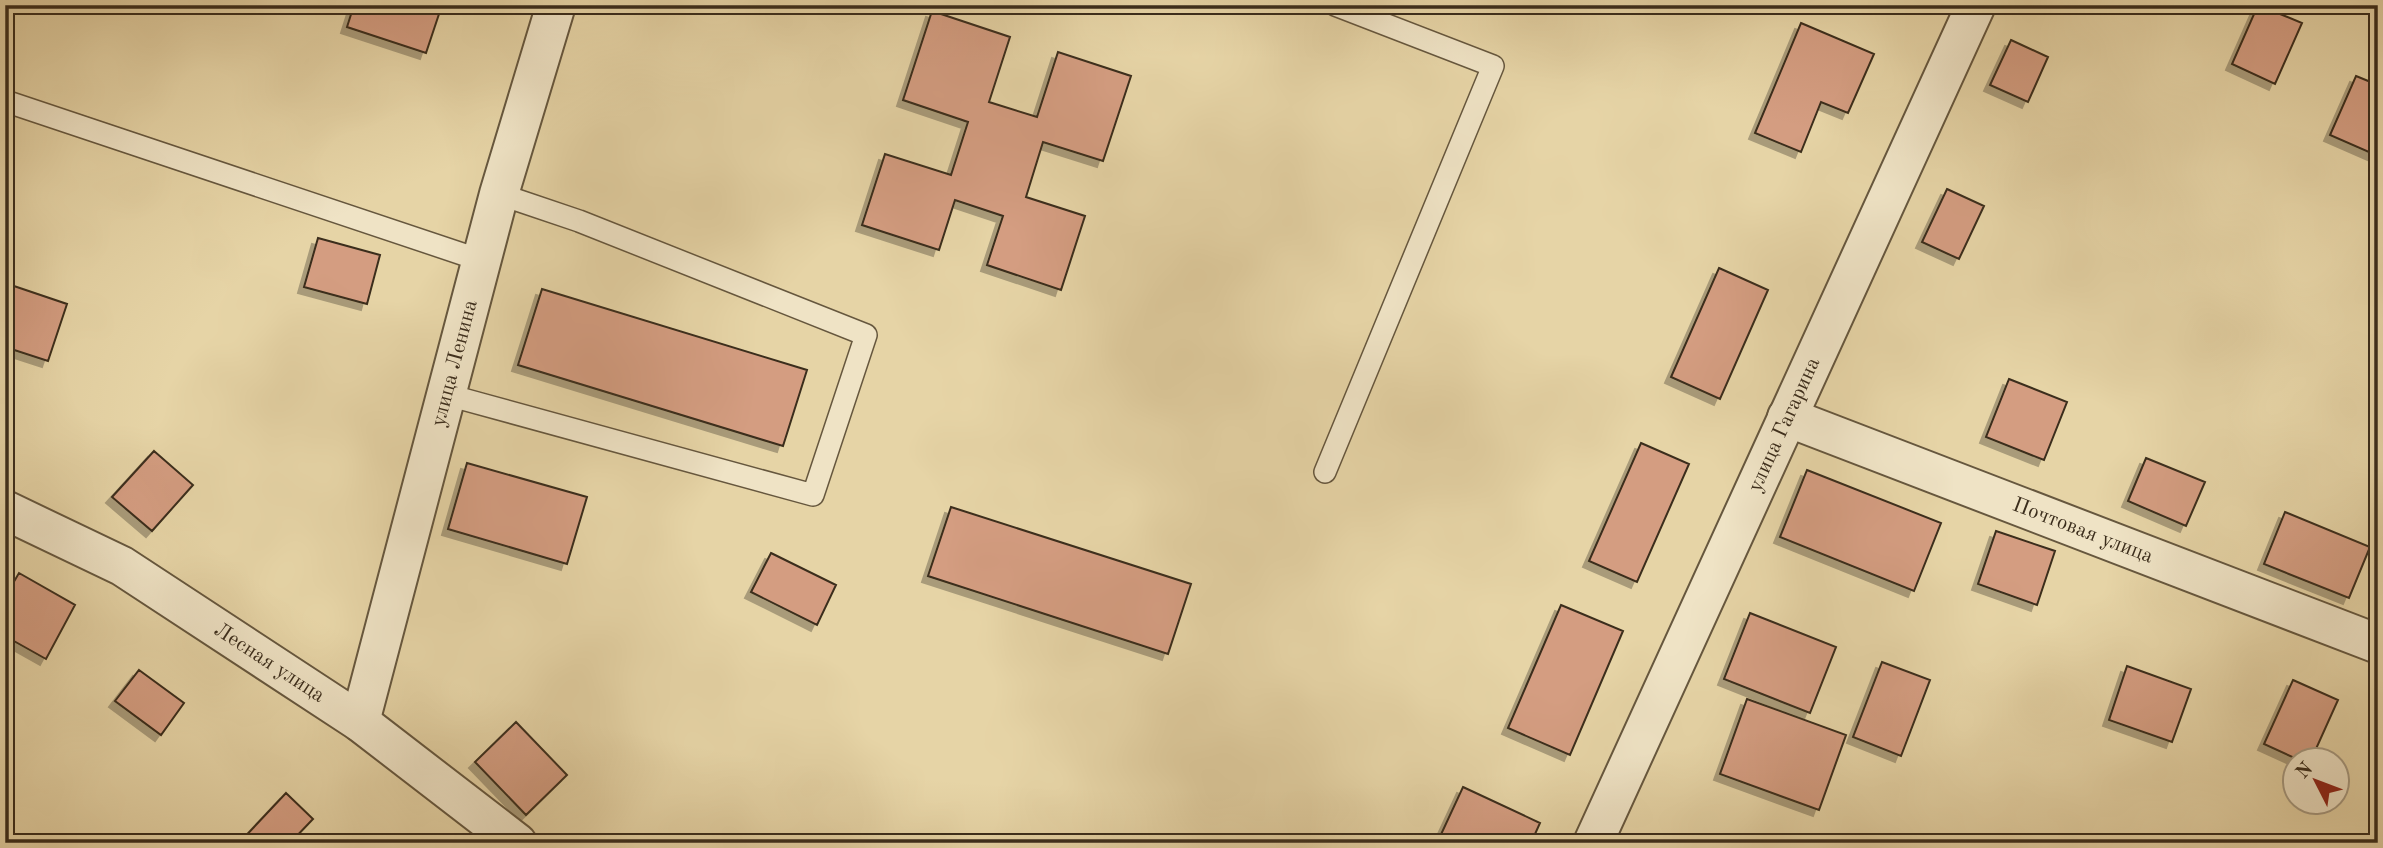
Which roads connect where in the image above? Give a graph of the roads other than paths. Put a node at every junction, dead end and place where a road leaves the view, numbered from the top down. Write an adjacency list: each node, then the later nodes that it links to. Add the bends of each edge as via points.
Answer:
1 (556, 5): 5 (street, улица Ленина)
2 (1335, 5): 9 (lane, via 1493,66)
3 (1976, 5): 8 (street, улица Гагарина)
4 (5, 101): 6 (lane)
5 (499, 194): 6 (street, улица Ленина); 7 (lane, via 866,335 813,495)
6 (483, 261): 7 (street, улица Ленина)
7 (447, 395): 12 (street, улица Ленина)
8 (1787, 417): 11 (street, Почтовая улица); 14 (street, улица Гагарина)
9 (1325, 472)
10 (5, 510): 12 (street, Лесная улица, via 122,566)
11 (2378, 644)
12 (360, 722): 13 (street, Лесная улица)
13 (517, 843)
14 (1593, 843)

